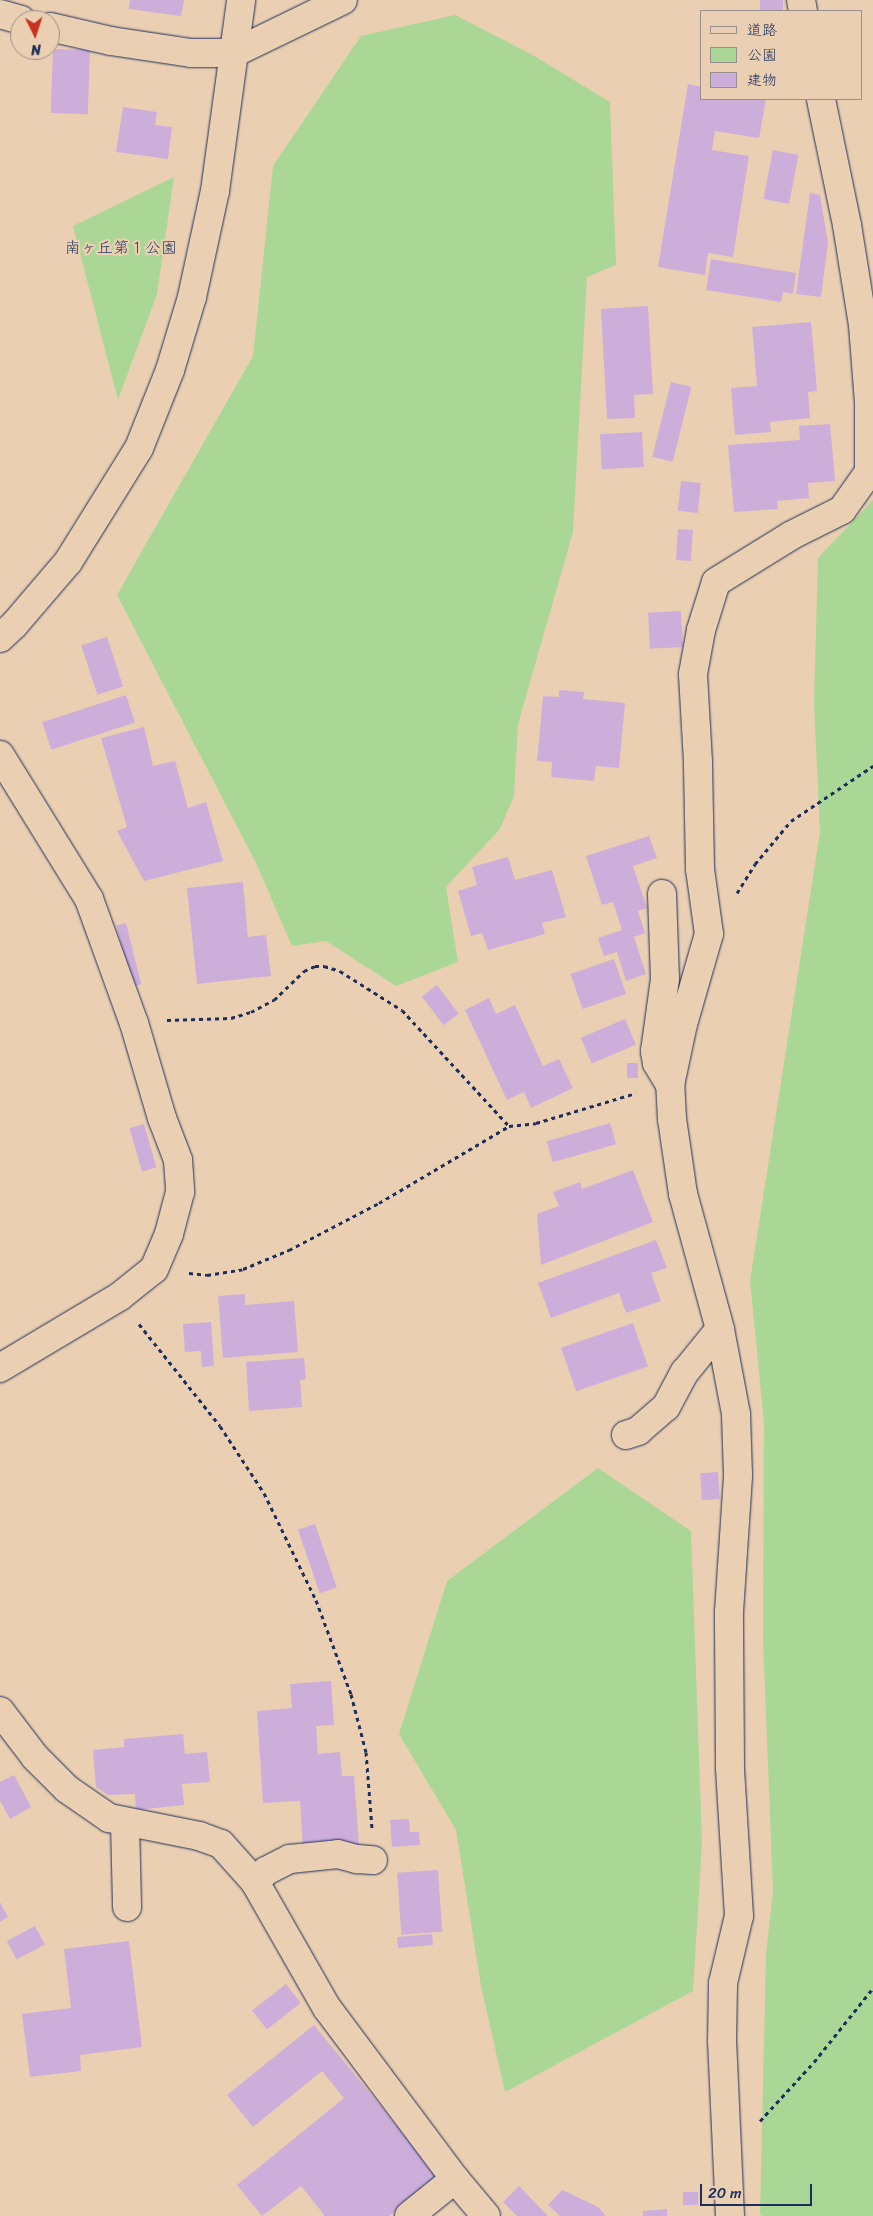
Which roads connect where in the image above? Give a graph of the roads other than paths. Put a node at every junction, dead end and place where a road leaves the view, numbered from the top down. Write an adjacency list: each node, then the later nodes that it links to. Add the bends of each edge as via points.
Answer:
1 (242, 0): 4 (street)
2 (343, 0): 4 (street)
3 (60, 29): 4 (street, via 191,53)
4 (234, 53): 6 (street, via 213,201 192,297 163,388 139,448 68,562)
5 (821, 100): 9 (street, via 847,225 863,325 869,403 869,472 842,510 792,535 716,582 692,674 700,868 709,934 683,1024)
6 (0, 638)
7 (0, 755): 11 (street, via 89,899 134,1023 178,1160 180,1192 169,1234 154,1269 119,1297)
8 (662, 894): 9 (street, via 665,979 655,1051)
9 (670, 1085): 10 (street, via 683,1194)
10 (720, 1328): 12 (street, via 685,1372 666,1408 638,1431); 21 (street, via 736,1414 738,1475 729,1632 730,1767 739,1916 723,1983 722,2042)
11 (0, 1368)
12 (626, 1435)
13 (3, 1721): 14 (street, via 67,1789 110,1818)
14 (125, 1823): 16 (street, via 199,1836 221,1844); 17 (street)
15 (373, 1860): 16 (street, via 338,1854 290,1859 266,1871)
16 (255, 1882): 18 (street, via 327,2008)
17 (126, 1907)
18 (455, 2179): 19 (street); 20 (street)
19 (409, 2216)
20 (486, 2216)
21 (730, 2216)

